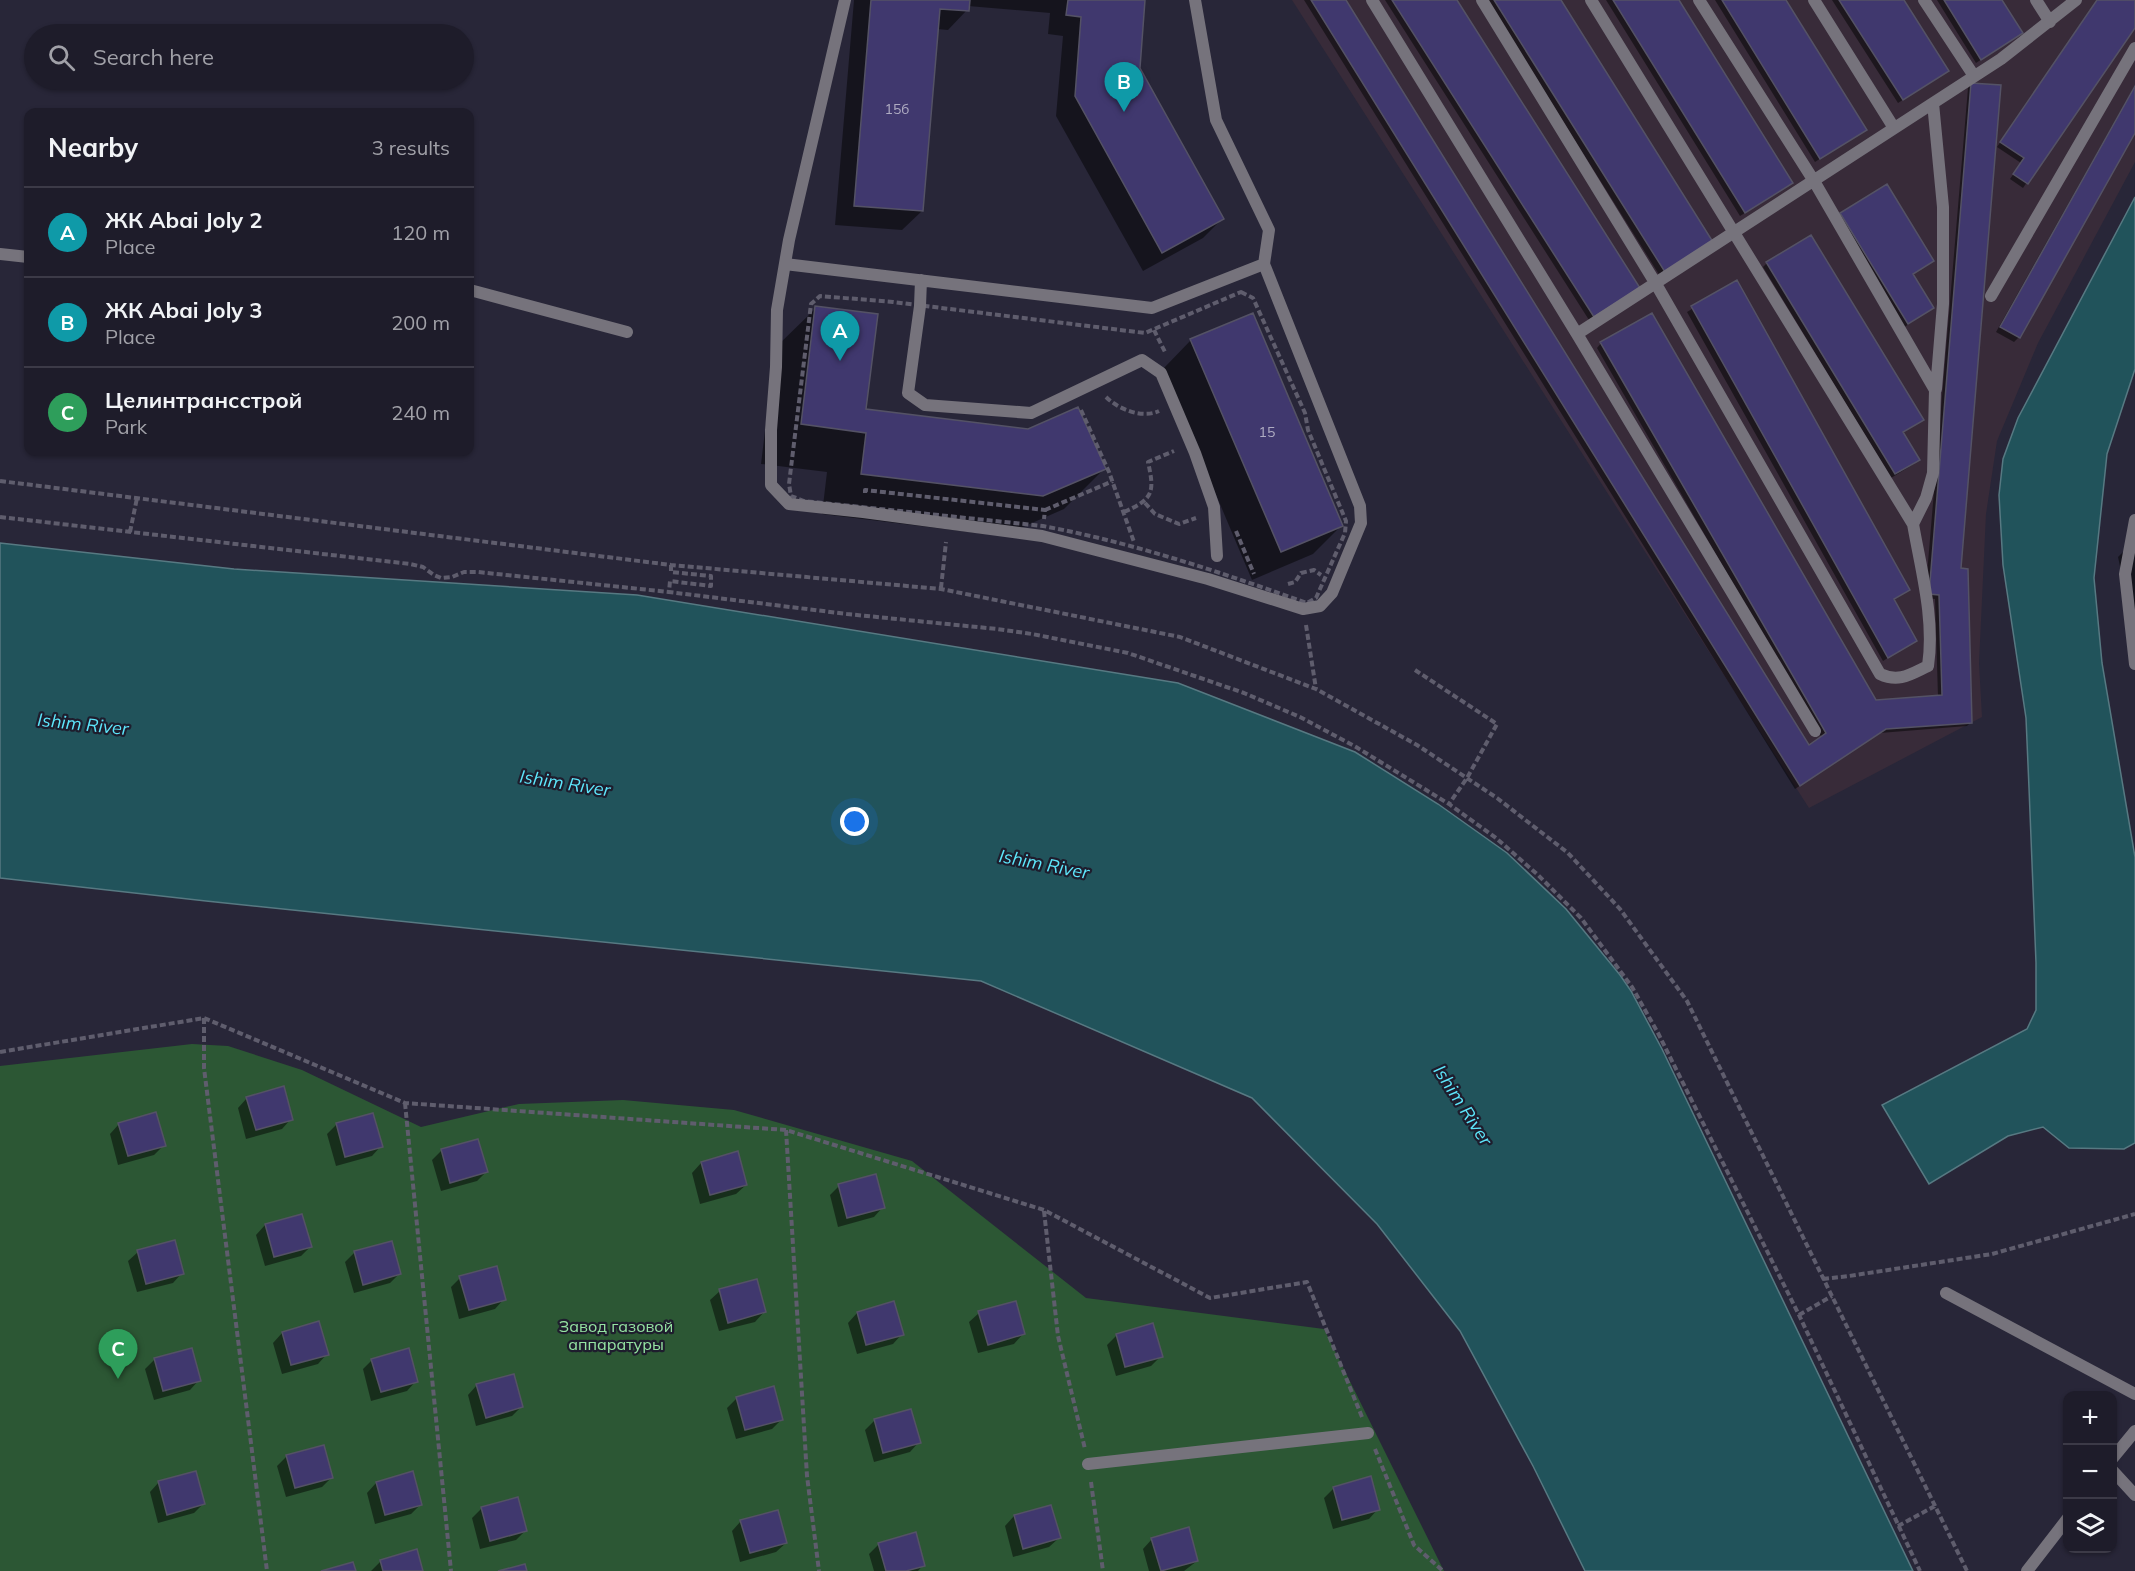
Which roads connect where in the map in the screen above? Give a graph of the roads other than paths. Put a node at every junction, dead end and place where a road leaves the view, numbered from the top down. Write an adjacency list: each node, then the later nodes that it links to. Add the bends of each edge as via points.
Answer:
1 (845, 0): 20 (street)
2 (1196, 0): 21 (street, via 1216,120 1269,230)
3 (1372, 0): 27 (street)
4 (1482, 0): 23 (street)
5 (1591, 0): 17 (street)
6 (1699, 0): 16 (street)
7 (1814, 0): 15 (street)
8 (1924, 0): 13 (street)
9 (2036, 0): 11 (street)
10 (2076, 0): 11 (street)
11 (2050, 22): 13 (street)
12 (2135, 48): 25 (street)
13 (1974, 76): 14 (street)
14 (1933, 103): 15 (street); 28 (street, via 1943,207 1943,304)
15 (1894, 128): 16 (street)
16 (1814, 181): 17 (street); 28 (street)
17 (1734, 233): 23 (street); 30 (street)
18 (0, 254): 19 (street)
19 (24, 257)
20 (785, 264): 21 (street, via 777,310 771,485 789,504 863,509 947,524 1042,531 1303,609 1320,606 1332,593 1361,523 1360,506); 22 (street)
21 (1264, 264): 22 (street, via 1152,308)
22 (921, 280): 31 (street, via 908,393 925,405 1031,413 1142,360 1161,373 1214,507)
23 (1656, 284): 27 (street); 30 (street, via 1880,674 1889,679 1902,679 1928,666 1927,604)
24 (474, 291): 26 (street)
25 (1990, 296)
26 (627, 332)
27 (1577, 334): 33 (street)
28 (1935, 390): 30 (street, via 1933,473)
29 (2135, 520): 32 (street, via 2125,574)
30 (1913, 524)
31 (1217, 556)
32 (2135, 664)
33 (1815, 731)
34 (1946, 1293): 35 (street)
35 (2135, 1394)
36 (2135, 1431): 38 (street)
37 (1368, 1432): 39 (street)
38 (2117, 1453)
39 (1088, 1464)
40 (2117, 1475): 41 (street)
41 (2135, 1495)
42 (2063, 1523): 43 (street)
43 (2026, 1571)

